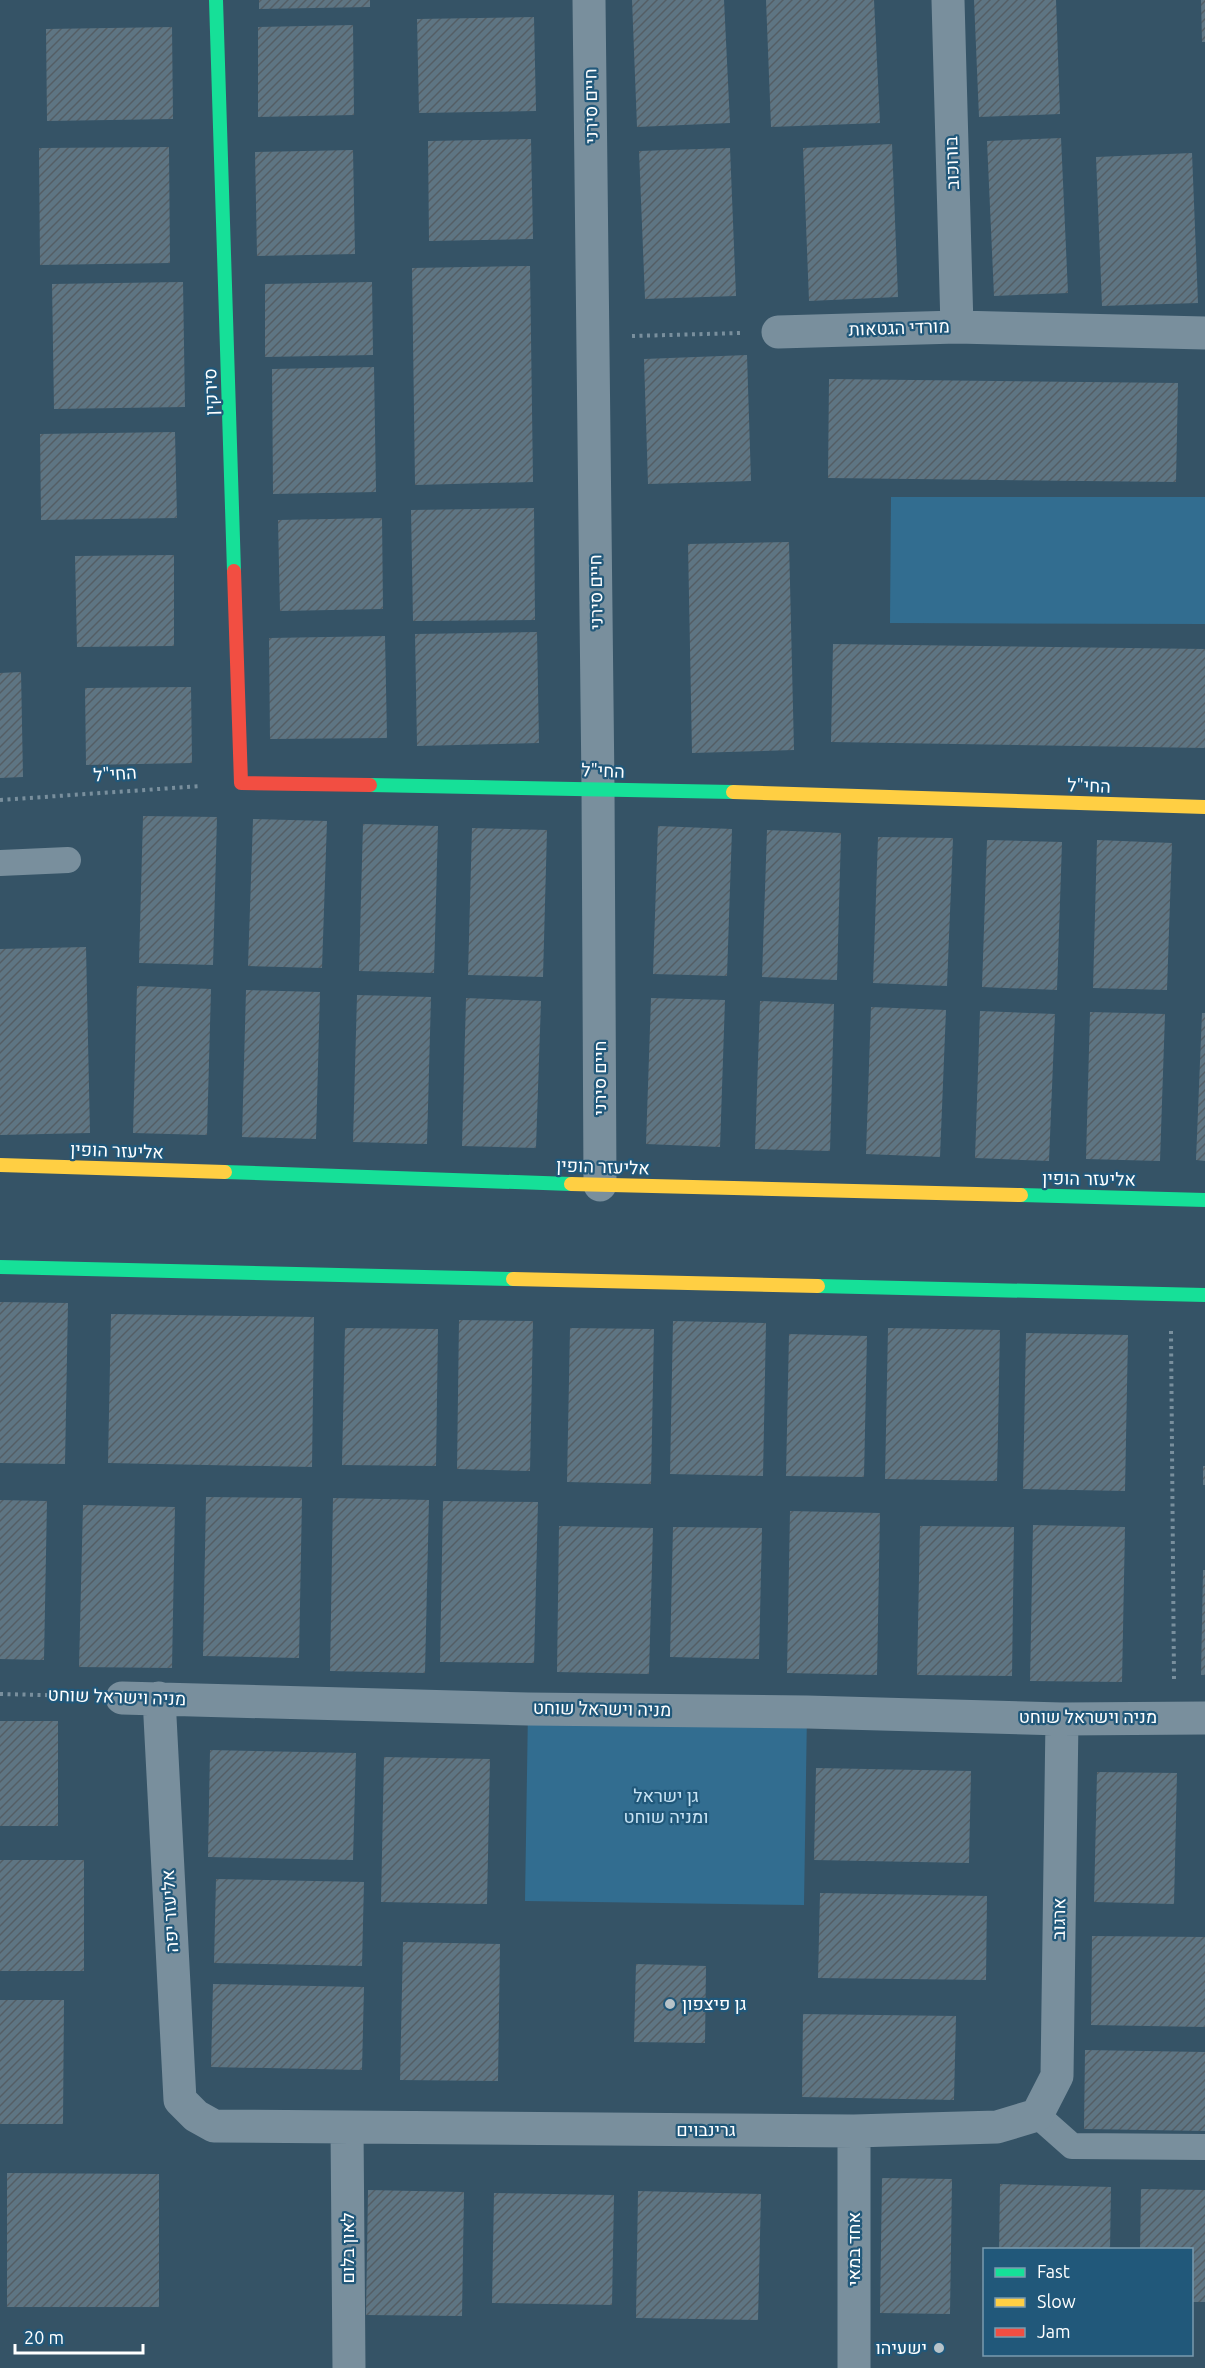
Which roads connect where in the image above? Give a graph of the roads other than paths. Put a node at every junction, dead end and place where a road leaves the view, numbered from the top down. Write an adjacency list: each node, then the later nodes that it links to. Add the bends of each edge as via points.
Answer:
1 (216, 0): 7 (main road, סירקין)
2 (589, 0): 8 (street, חיים סירני)
3 (948, 0): 4 (street, בורוכוב)
4 (957, 327): 5 (street, מורדי הגטאות); 6 (street, מורדי הגטאות)
5 (778, 332)
6 (1205, 333)
7 (241, 783): 8 (main road, החי"ל)
8 (598, 788): 9 (main road, החי"ל); 13 (street, חיים סירני)
9 (1205, 807)
10 (68, 860): 11 (lane)
11 (0, 863)
12 (0, 1165): 13 (main road, אליעזר הופין)
13 (600, 1185): 14 (main road, אליעזר הופין)
14 (1205, 1200)
15 (0, 1267): 16 (main road)
16 (1205, 1295)
17 (122, 1698): 18 (street, מניה וישראל שוחט)
18 (159, 1698): 20 (street, מניה וישראל שוחט); 22 (street, אליעזר יפה, via 180,2100)
19 (1190, 1718): 20 (street, מניה וישראל שוחט)
20 (1062, 1719): 21 (street, ארגוב, via 1057,2076)
21 (1037, 2115): 24 (street, גרינבוים, via 997,2127); 25 (lane, via 1072,2146)
22 (196, 2116): 23 (street, גרינבוים, via 214,2126)
23 (347, 2127): 24 (street, גרינבוים); 26 (street, לאון בלום)
24 (854, 2131): 27 (street, אחד במאי)
25 (1205, 2148)
26 (349, 2368)
27 (854, 2368)

